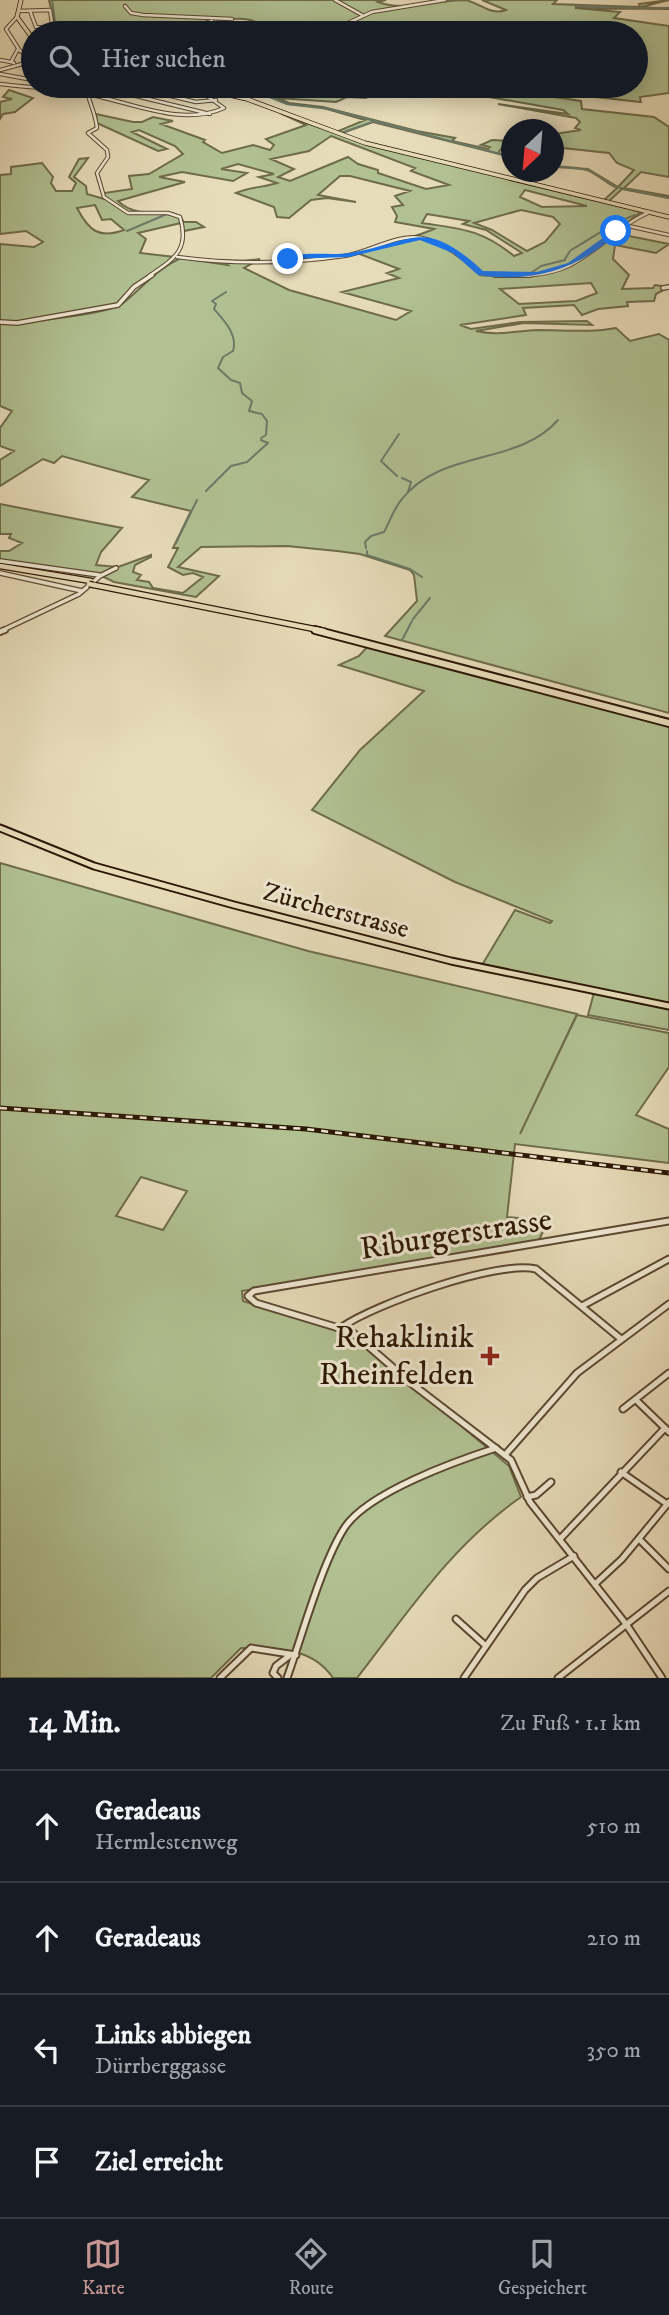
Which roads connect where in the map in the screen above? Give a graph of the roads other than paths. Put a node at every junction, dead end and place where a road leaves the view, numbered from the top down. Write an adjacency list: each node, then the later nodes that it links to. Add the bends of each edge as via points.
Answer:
1 (22, 0): 5 (main road)
2 (335, 0): 7 (street)
3 (445, 0): 7 (street)
4 (125, 6): 11 (street, via 131,13 143,15 233,19)
5 (18, 11): 6 (street); 8 (main road)
6 (30, 11): 9 (street); 10 (street, via 50,10)
7 (362, 16): 12 (street)
8 (17, 17): 13 (main road); 14 (street, via 6,29)
9 (34, 21)
10 (52, 21)
11 (217, 21)
12 (351, 21)
13 (21, 22)
14 (19, 48): 16 (street)
15 (0, 61): 16 (street)
16 (11, 62): 17 (street)
17 (16, 63): 18 (street); 19 (street)
18 (21, 63)
19 (0, 72): 20 (street)
20 (21, 76)
21 (0, 84): 22 (street)
22 (21, 85)
23 (90, 98): 34 (street, via 98,122 88,134 107,150 108,157 97,173 104,197 128,213 180,217 185,233)
24 (104, 98): 29 (street, via 183,116)
25 (145, 98): 29 (street)
26 (179, 98): 28 (street, via 196,102)
27 (243, 98): 30 (main road, via 334,134)
28 (217, 99): 29 (street, via 224,108)
29 (211, 114)
30 (650, 212): 31 (main road); 32 (street)
31 (669, 217)
32 (623, 225): 33 (street); 34 (street, via 570,264 549,272 481,274 456,251 421,238 345,256 224,263)
33 (669, 235)
34 (177, 257): 37 (street, via 114,307)
35 (663, 288): 36 (street)
36 (669, 288)
37 (0, 323)
38 (0, 567): 40 (highway); 40 (street); 41 (street)
39 (116, 568): 40 (street)
40 (94, 581): 41 (street); 43 (highway, via 360,639)
41 (83, 591): 42 (street)
42 (0, 632)
43 (669, 721)
44 (0, 828): 45 (main road, Zürcherstrasse, via 94,866 210,898 451,961)
45 (669, 1006)
46 (669, 1221): 50 (street, Riburgerstrasse, via 250,1293 248,1298)
47 (669, 1259): 49 (street)
48 (669, 1304): 51 (street)
49 (582, 1306): 50 (street, via 536,1269 519,1266 422,1294 359,1316); 51 (street)
50 (342, 1327): 56 (street)
51 (621, 1339): 57 (street, via 577,1373)
52 (669, 1373): 53 (street)
53 (636, 1400): 54 (street); 55 (street)
54 (623, 1409)
55 (667, 1430): 58 (street)
56 (496, 1448): 57 (street); 71 (street, via 443,1465 354,1517 340,1534)
57 (505, 1455): 60 (street)
58 (621, 1472): 61 (street); 62 (street)
59 (551, 1482): 60 (street)
60 (527, 1497): 62 (street)
61 (668, 1503): 63 (street)
62 (560, 1539): 64 (street)
63 (639, 1539): 65 (street); 66 (street)
64 (574, 1556): 66 (street); 70 (street, via 537,1578 512,1605)
65 (669, 1569)
66 (595, 1584): 69 (street)
67 (669, 1591): 69 (street)
68 (456, 1619): 70 (street)
69 (626, 1625): 76 (street); 77 (street)
70 (486, 1646): 75 (street)
71 (293, 1655): 72 (street, via 251,1648); 73 (street, via 274,1668); 74 (street)
72 (220, 1678)
73 (278, 1678)
74 (287, 1678)
75 (464, 1678)
76 (558, 1678)
77 (662, 1678)

